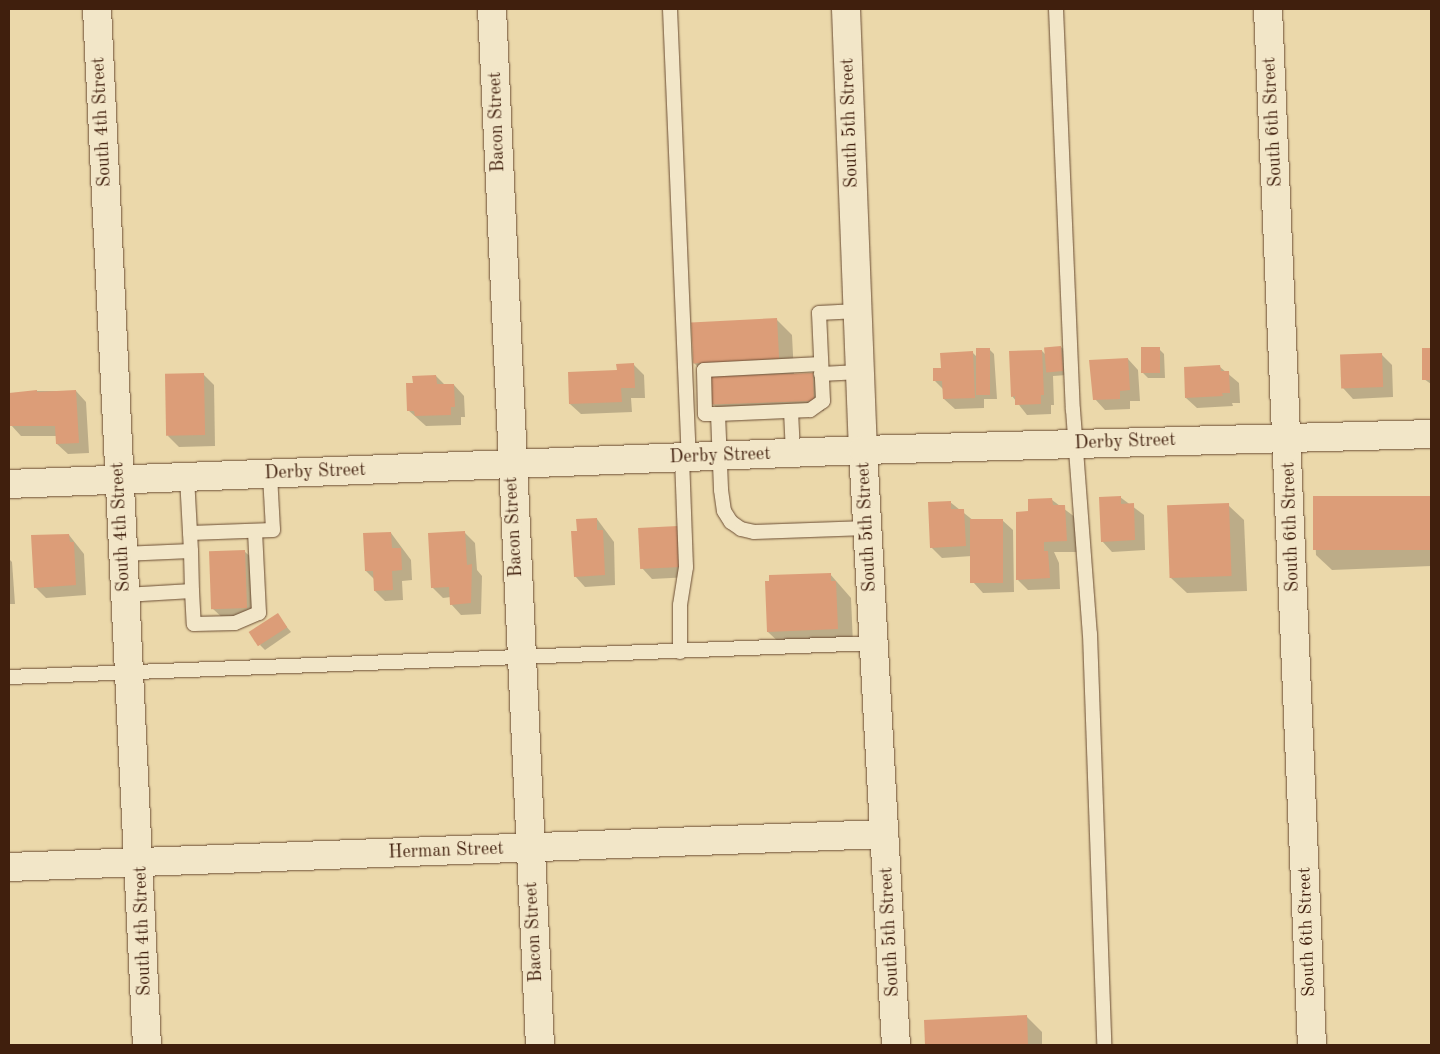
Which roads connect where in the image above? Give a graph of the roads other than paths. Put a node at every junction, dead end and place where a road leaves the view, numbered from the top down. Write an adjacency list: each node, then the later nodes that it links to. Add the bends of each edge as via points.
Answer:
1 (97, 9): 22 (street, South 4th Street)
2 (492, 9): 19 (street, Bacon Street)
3 (670, 9): 18 (lane)
4 (846, 9): 7 (street, South 5th Street)
5 (1056, 9): 14 (lane)
6 (1268, 9): 13 (street, South 6th Street)
7 (858, 311): 8 (lane, via 819,313); 9 (street, South 5th Street)
8 (821, 369): 9 (lane); 10 (lane, via 823,401 810,410); 11 (lane, via 704,370 705,414)
9 (860, 372): 15 (street, South 5th Street)
10 (791, 411): 11 (lane); 16 (lane)
11 (718, 414): 17 (lane)
12 (1431, 434): 13 (street, Derby Street)
13 (1287, 438): 14 (street, Derby Street); 44 (street, South 6th Street)
14 (1075, 444): 15 (street, Derby Street); 43 (lane, via 1090,634)
15 (863, 450): 16 (street, Derby Street); 24 (street, South 5th Street)
16 (793, 453): 17 (street, Derby Street)
17 (719, 456): 18 (street, Derby Street); 24 (lane, via 724,511 741,529 763,532)
18 (685, 457): 19 (street, Derby Street); 32 (lane, via 686,567 680,606)
19 (511, 463): 20 (street, Derby Street); 33 (street, Bacon Street)
20 (270, 474): 21 (street, Derby Street); 25 (lane, via 273,530)
21 (188, 477): 22 (street, Derby Street); 26 (lane)
22 (118, 480): 23 (street, Derby Street); 28 (street, South 4th Street)
23 (9, 484)
24 (867, 528): 31 (street, South 5th Street)
25 (255, 531): 26 (lane); 29 (lane, via 259,613 235,623 194,624)
26 (190, 533): 27 (lane)
27 (191, 551): 28 (lane); 29 (lane)
28 (122, 554): 30 (street, South 4th Street)
29 (192, 591): 30 (lane)
30 (125, 595): 34 (street, South 4th Street)
31 (874, 644): 32 (lane); 36 (street, South 5th Street)
32 (680, 652): 33 (lane)
33 (520, 658): 34 (lane); 37 (street, Bacon Street)
34 (129, 672): 35 (lane); 38 (street, South 4th Street)
35 (9, 677)
36 (884, 834): 37 (street, Herman Street); 42 (street, South 5th Street)
37 (530, 849): 38 (street, Herman Street); 41 (street, Bacon Street)
38 (140, 862): 39 (street, Herman Street); 40 (street, South 4th Street)
39 (9, 867)
40 (147, 1045)
41 (540, 1045)
42 (896, 1045)
43 (1104, 1045)
44 (1312, 1045)

